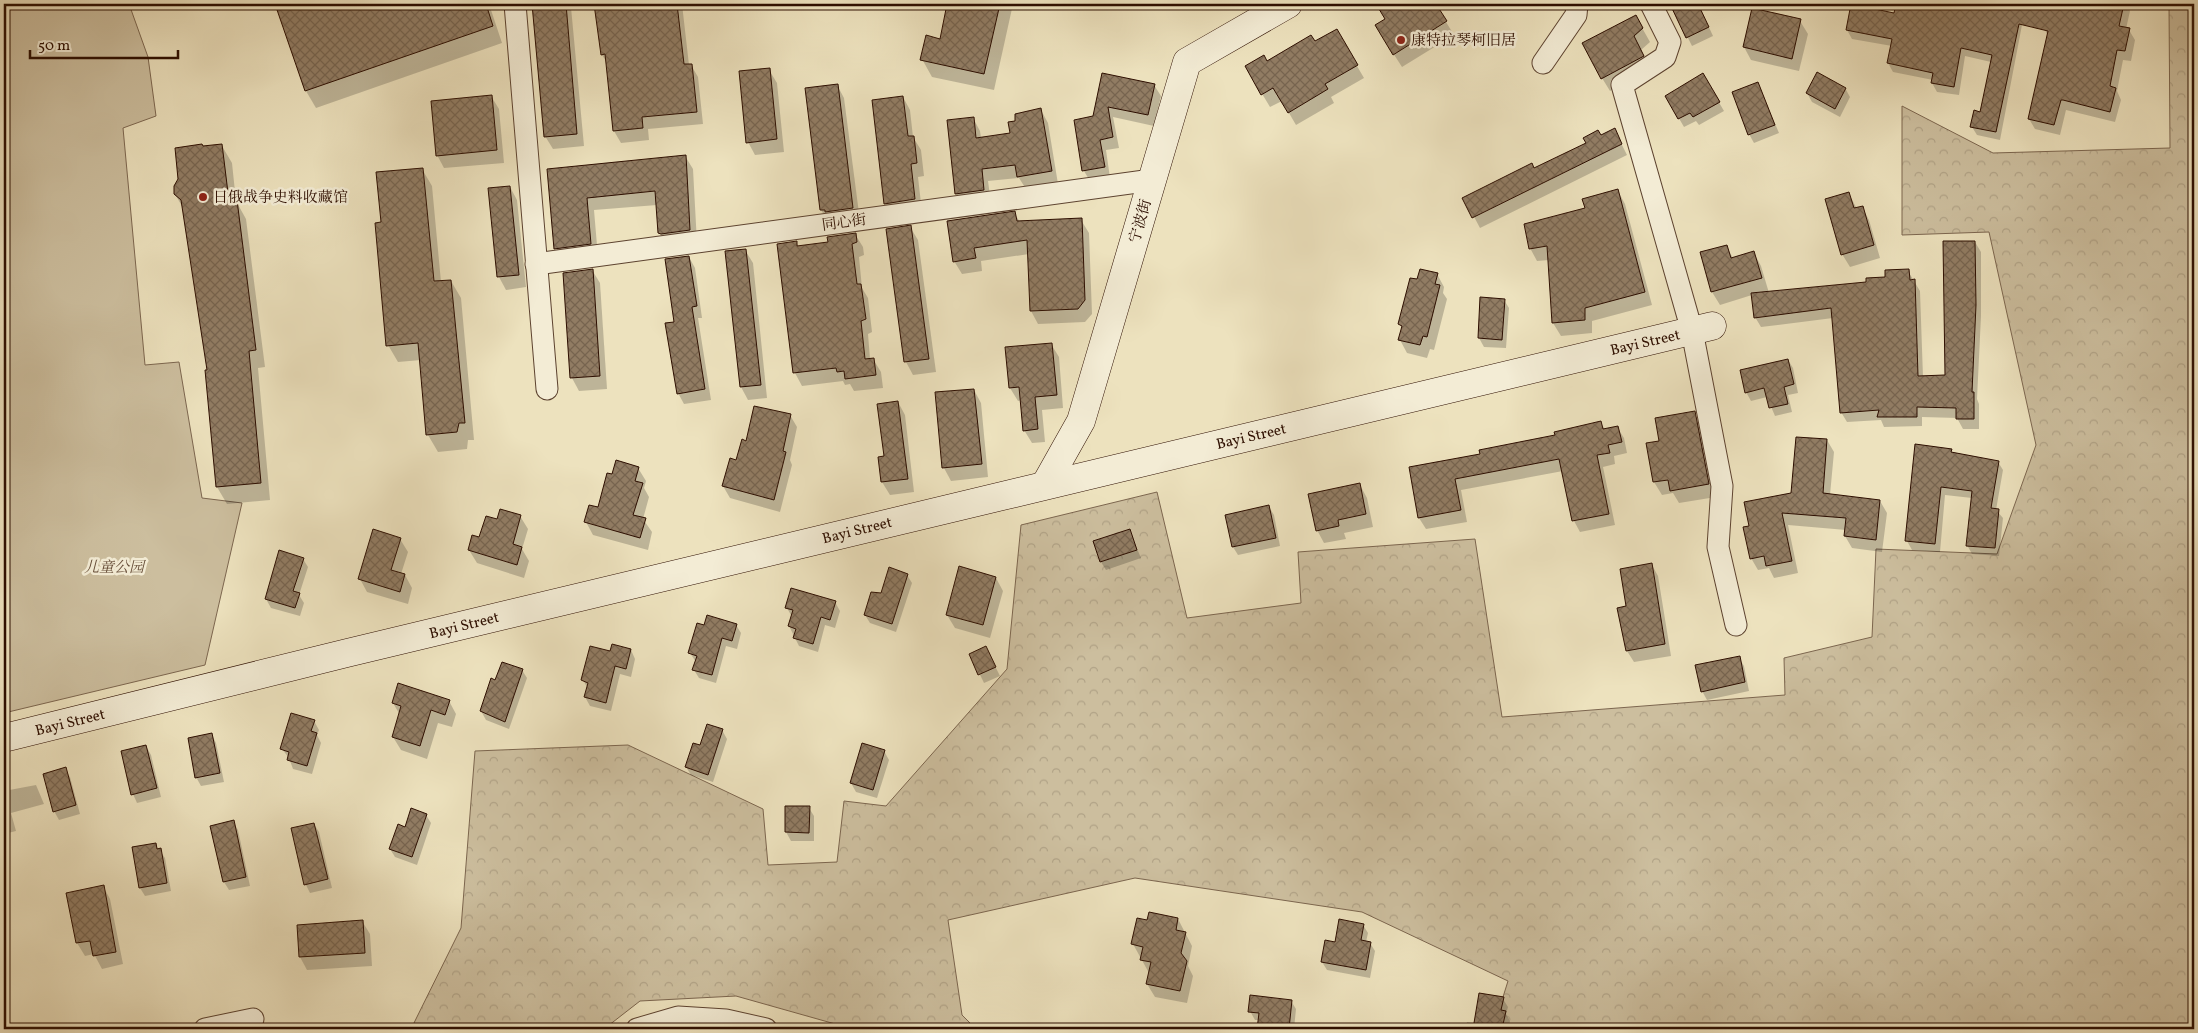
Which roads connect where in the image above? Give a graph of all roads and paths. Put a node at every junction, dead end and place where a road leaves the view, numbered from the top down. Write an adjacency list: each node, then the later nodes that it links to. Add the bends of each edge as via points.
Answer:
1 (516, 4): 7 (street)
2 (1288, 4): 6 (street, 宁波街, via 1187,62)
3 (1577, 4): 5 (street, via 1576,15)
4 (1651, 4): 8 (street, via 1670,42 1666,57 1622,85)
5 (1543, 63)
6 (1152, 180): 7 (street, 同心街); 10 (street, 宁波街, via 1081,421)
7 (536, 264): 9 (street)
8 (1702, 329): 10 (street, Bayi Street); 11 (street, via 1722,486 1718,547)
9 (547, 389)
10 (1045, 485): 12 (street, Bayi Street)
11 (1736, 625)
12 (4, 738)
13 (253, 1019): 14 (street)
14 (205, 1029)
15 (637, 1029): 16 (street, via 678,1016 726,1020)
16 (766, 1029)

